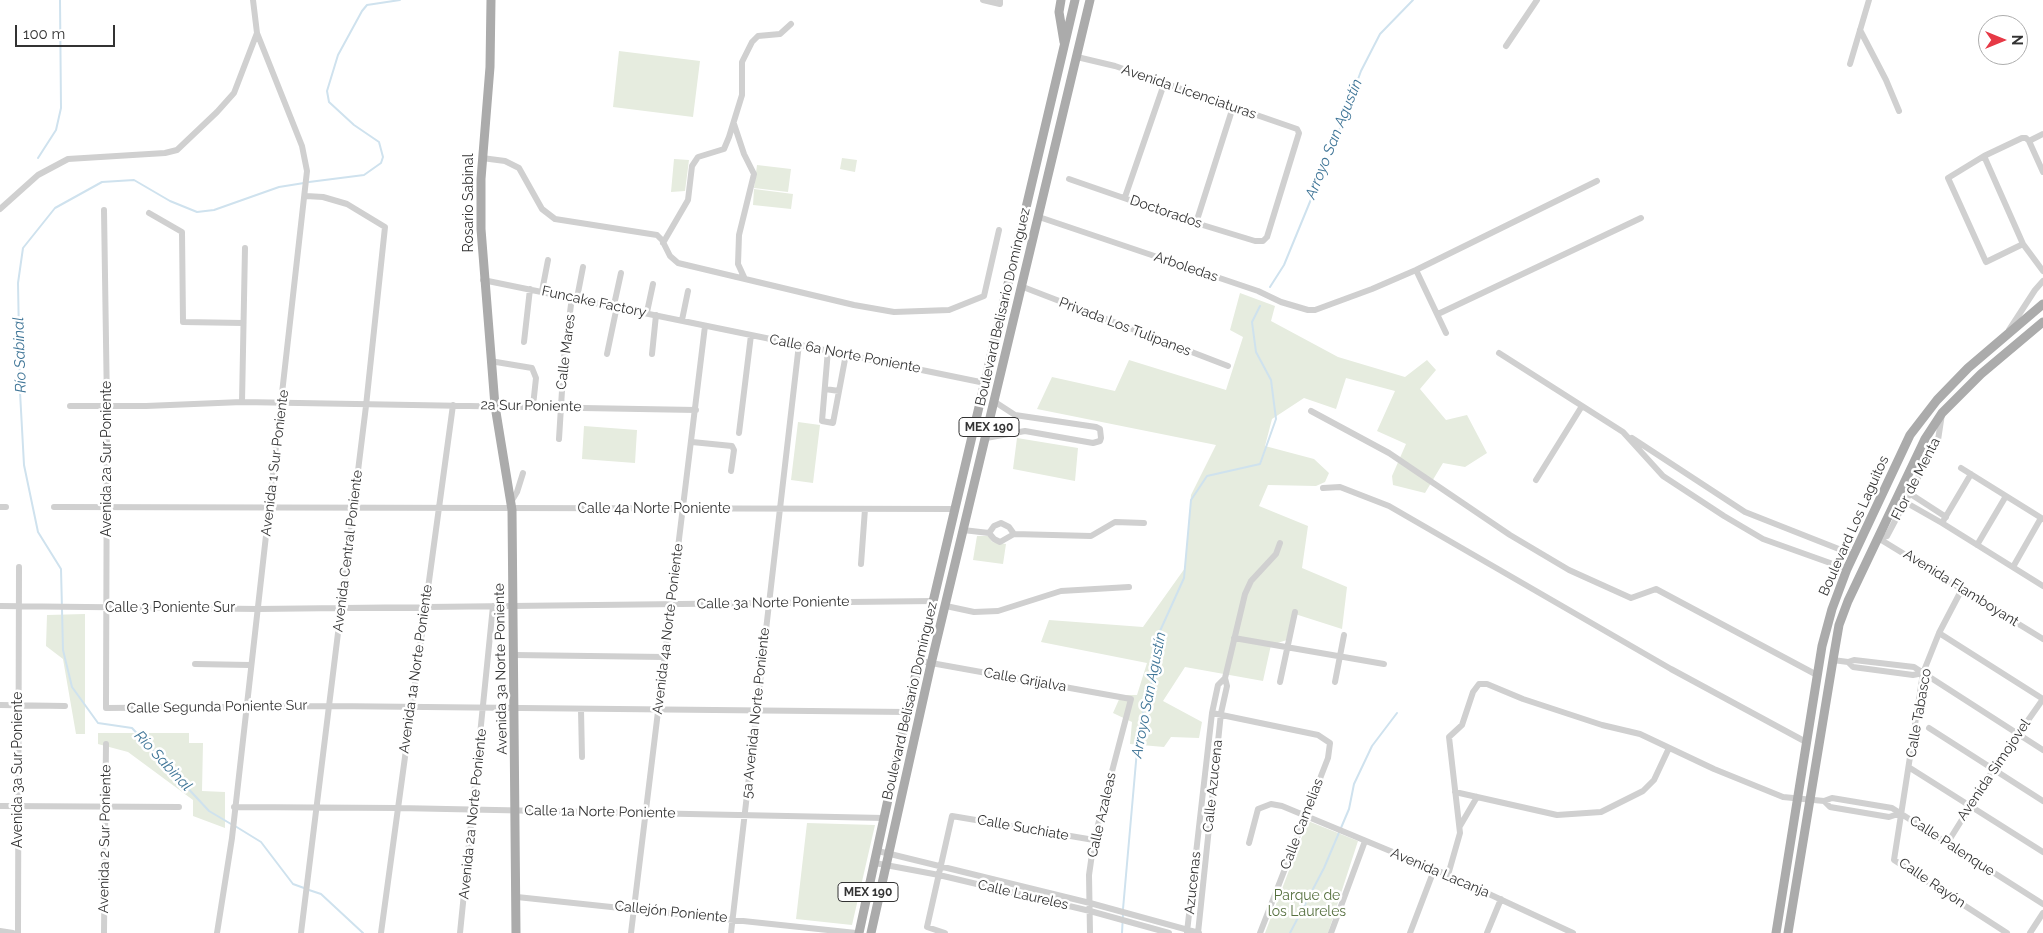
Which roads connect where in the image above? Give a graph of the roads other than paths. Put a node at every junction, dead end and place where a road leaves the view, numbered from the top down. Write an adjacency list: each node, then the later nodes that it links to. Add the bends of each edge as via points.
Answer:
1 (254, 0): 12 (street, Avenida 1 Sur Poniente)
2 (491, 0): 26 (main road, Rosario Sabinal, via 490,67)
3 (984, 0): 9 (street)
4 (1061, 0): 14 (main road, via 1059,12)
5 (1075, 0): 14 (main road, Boulevard Belisario Domínguez / MEX 190)
6 (1090, 0): 15 (main road, Boulevard Belisario Domínguez / MEX 190)
7 (1537, 0): 13 (street)
8 (1868, 0): 11 (street)
9 (1000, 2)
10 (791, 24): 22 (street, via 780,34 758,36 752,42 742,62 744,86)
11 (1860, 30): 17 (street); 21 (street)
12 (257, 33): 30 (street, Avenida 1 Sur Poniente, via 302,146 308,171); 32 (street, via 234,93 177,150 68,159 38,175)
13 (1506, 46)
14 (1064, 48): 16 (main road, Boulevard Belisario Domínguez / MEX 190)
15 (1076, 57): 18 (main road, Boulevard Belisario Domínguez / MEX 190); 19 (street, Avenida Licenciaturas, via 1115,66)
16 (1061, 63): 18 (main road); 78 (main road, Boulevard Belisario Domínguez / MEX 190)
17 (1850, 64)
18 (1074, 66): 35 (main road, Boulevard Belisario Domínguez / MEX 190)
19 (1164, 84): 20 (street, Avenida Licenciaturas); 31 (street)
20 (1233, 107): 37 (street); 39 (street, Avenida Licenciaturas, via 1297,129 1300,133)
21 (1899, 111)
22 (734, 124): 40 (street, via 724,149 698,157 692,166 688,200); 48 (street, via 754,174 739,235 738,264)
23 (2043, 134): 24 (street)
24 (2030, 141): 25 (street, via 2022,138); 27 (street)
25 (1984, 156): 41 (street); 41 (street, via 1948,178 1986,262)
26 (482, 158): 40 (street, via 505,161 519,168 542,208 555,219 644,232 657,235); 49 (main road, Rosario Sabinal)
27 (2043, 172)
28 (1069, 179): 31 (street, Doctorados)
29 (1597, 181): 45 (street, Arboledas)
30 (306, 194): 83 (street, Avenida 1 Sur Poniente); 87 (street, Avenida Central Poniente, via 347,204 385,227)
31 (1125, 197): 37 (street, Doctorados)
32 (0, 209)
33 (104, 210): 86 (street, Avenida 2a Sur Poniente)
34 (149, 212): 64 (street, via 182,232 183,322)
35 (1039, 217): 45 (street, Arboledas, via 1308,310 1372,289); 52 (main road, Boulevard Belisario Domínguez / MEX 190)
36 (1642, 218): 60 (street)
37 (1196, 223): 39 (street, Doctorados)
38 (999, 230): 48 (street, via 984,296 949,310 894,312)
39 (1263, 241)
40 (663, 243): 48 (street, via 678,263)
41 (2023, 244): 46 (street)
42 (245, 248): 64 (street)
43 (548, 260): 54 (street)
44 (583, 268): 56 (street, Calle Mares)
45 (1416, 270): 60 (street)
46 (2043, 271)
47 (621, 273): 58 (street)
48 (744, 277)
49 (483, 280): 53 (street, Funcake Factory); 76 (main road, Rosario Sabinal)
50 (2043, 281): 67 (street)
51 (653, 284): 59 (street)
52 (1023, 287): 77 (street, Privada Los Tulipanes); 82 (main road, Boulevard Belisario Domínguez / MEX 190)
53 (530, 288): 54 (street, Funcake Factory); 69 (street)
54 (542, 291): 56 (street, Funcake Factory)
55 (688, 291): 62 (street)
56 (575, 297): 58 (street, Funcake Factory); 90 (street, Calle Mares)
57 (2043, 304): 67 (main road, Boulevard Los Laguitos)
58 (615, 306): 59 (street, Funcake Factory); 73 (street)
59 (647, 312): 61 (street, Funcake Factory)
60 (1438, 314): 66 (street)
61 (656, 315): 62 (street, Funcake Factory); 74 (street)
62 (682, 320): 65 (street, Funcake Factory)
63 (2043, 322): 94 (main road, Boulevard Los Laguitos, via 1967,387)
64 (243, 323): 81 (street)
65 (705, 326): 68 (street, Calle 6a Norte Poniente); 92 (street, Avenida 4a Norte Poniente)
66 (1446, 333)
67 (2007, 334): 128 (main road, Boulevard Los Laguitos, via 1937,400 1910,435)
68 (752, 335): 70 (street, Calle 6a Norte Poniente); 96 (street)
69 (524, 342)
70 (799, 344): 71 (street, Calle 6a Norte Poniente); 115 (street, 5a Avenida Norte Poniente)
71 (828, 350): 75 (street, Calle 6a Norte Poniente); 79 (street)
72 (1499, 353): 91 (street)
73 (607, 354)
74 (652, 354)
75 (846, 354): 78 (street, Calle 6a Norte Poniente); 80 (street)
76 (490, 361): 88 (main road, Rosario Sabinal); 89 (street, via 532,368 536,378)
77 (1228, 366)
78 (985, 383): 117 (main road, Boulevard Belisario Domínguez / MEX 190)
79 (824, 389): 80 (street); 80 (street, via 822,421 833,423)
80 (839, 391)
81 (242, 402): 83 (street, 2a Sur Poniente); 86 (street, 2a Sur Poniente)
82 (995, 402): 97 (main road, Boulevard Belisario Domínguez / MEX 190); 97 (street, via 1014,415 1096,427 1100,429 1101,438 1093,443 1025,432)
83 (282, 403): 87 (street, 2a Sur Poniente); 111 (street, Avenida 1 Sur Poniente)
84 (453, 405): 87 (street, 2a Sur Poniente); 88 (street, 2a Sur Poniente); 114 (street, Avenida 1a Norte Poniente)
85 (70, 406): 86 (street, 2a Sur Poniente)
86 (107, 406): 112 (street, Avenida 2a Sur Poniente)
87 (366, 406): 113 (street, Avenida Central Poniente)
88 (495, 406): 89 (street, 2a Sur Poniente); 109 (main road, Avenida 3a Norte Poniente)
89 (533, 406): 90 (street, 2a Sur Poniente)
90 (560, 406): 92 (street, 2a Sur Poniente); 98 (street, Calle Mares)
91 (1582, 406): 95 (street); 104 (street)
92 (696, 410): 99 (street, Avenida 4a Norte Poniente)
93 (1311, 411): 164 (street, via 1389,453 1569,570 1630,598 1656,590)
94 (1942, 413): 106 (street, Flor de Menta, via 1938,440); 125 (main road, Boulevard Los Laguitos, via 1925,439)
95 (1623, 432): 128 (street, via 1745,512); 132 (street, via 1663,476 1724,516 1763,539)
96 (739, 433)
97 (986, 438): 122 (main road, Boulevard Belisario Domínguez / MEX 190)
98 (559, 439)
99 (692, 442): 101 (street, via 732,446); 118 (street, Avenida 4a Norte Poniente)
100 (1961, 468): 103 (street)
101 (732, 471)
102 (523, 473): 109 (street)
103 (1971, 474): 107 (street); 120 (street)
104 (1536, 480)
105 (1323, 488): 187 (street, via 1340,487 1389,506 1671,669)
106 (1909, 493): 108 (street, Flor de Menta); 120 (street)
107 (2006, 496): 119 (street); 127 (street)
108 (1904, 502): 120 (street); 125 (street, Flor de Menta, via 1887,536)
109 (512, 506): 114 (street, Calle 4a Norte Poniente); 118 (street, Calle 4a Norte Poniente); 142 (main road, Avenida 3a Norte Poniente)
110 (54, 507): 112 (street, Calle 4a Norte Poniente)
111 (270, 507): 112 (street, Calle 4a Norte Poniente); 113 (street, Calle 4a Norte Poniente); 147 (street, Avenida 1 Sur Poniente)
112 (107, 508): 145 (street, Avenida 2a Sur Poniente)
113 (353, 509): 114 (street, Calle 4a Norte Poniente); 146 (street, Avenida Central Poniente)
114 (439, 509): 144 (street, Avenida 1a Norte Poniente)
115 (780, 509): 116 (street, Calle 4a Norte Poniente); 118 (street, Calle 4a Norte Poniente); 138 (street, 5a Avenida Norte Poniente)
116 (864, 509): 117 (street, Calle 4a Norte Poniente); 129 (street)
117 (955, 509): 136 (main road, Boulevard Belisario Domínguez / MEX 190)
118 (683, 510): 137 (street, Avenida 4a Norte Poniente)
119 (2042, 519): 131 (street)
120 (1944, 520): 127 (street)
121 (1144, 523): 124 (street, via 1114,522 1091,536)
122 (963, 530): 123 (street); 143 (main road, Boulevard Belisario Domínguez / MEX 190)
123 (990, 532): 124 (street, via 1000,542); 124 (street, via 1001,523)
124 (1014, 534)
125 (1878, 538): 135 (street, Avenida Flamboyant); 158 (main road, Boulevard Los Laguitos, via 1839,625)
126 (1280, 543): 151 (street, via 1276,554 1250,581)
127 (1978, 545): 131 (street)
128 (1854, 555): 132 (main road, Boulevard Los Laguitos)
129 (861, 564)
130 (19, 567): 140 (street, Avenida 3a Sur Poniente)
131 (2013, 567): 133 (street)
132 (1847, 569): 164 (main road, Boulevard Los Laguitos, via 1832,609)
133 (2043, 586)
134 (1129, 587): 143 (street, via 1061,591 998,611 974,612)
135 (1962, 589): 149 (street, Calle Tabasco); 152 (street, Avenida Flamboyant)
136 (934, 601): 138 (street, Calle 3a Norte Poniente); 157 (main road, Boulevard Belisario Domínguez / MEX 190)
137 (670, 604): 138 (street, Calle 3a Norte Poniente); 142 (street, Calle 3a Norte Poniente); 156 (street, Avenida 4a Norte Poniente)
138 (768, 604): 181 (street, 5a Avenida Norte Poniente)
139 (0, 606): 140 (street, Calle 3 Poniente Sur)
140 (18, 606): 145 (street, Calle 3 Poniente Sur); 171 (street, Avenida 3a Sur Poniente)
141 (493, 606): 142 (street, Calle 3a Norte Poniente); 144 (street, Calle 3a Norte Poniente); 177 (street, Avenida 2a Norte Poniente)
142 (513, 606): 154 (main road, Avenida 3a Norte Poniente)
143 (946, 606): 160 (main road, Boulevard Belisario Domínguez / MEX 190)
144 (424, 607): 146 (street, Calle 3a Norte Poniente); 174 (street, Avenida 1a Norte Poniente)
145 (106, 608): 147 (street, Calle 3 Poniente Sur); 175 (street, Avenida 2a Sur Poniente)
146 (341, 608): 147 (street, Calle 3 Poniente Sur); 173 (street, Avenida Central Poniente)
147 (258, 609): 162 (street, Avenida 1 Sur Poniente)
148 (1295, 612): 153 (street)
149 (1939, 633): 163 (street, Calle Tabasco); 169 (street)
150 (1344, 635): 155 (street)
151 (1234, 638): 153 (street); 165 (street)
152 (2043, 639)
153 (1288, 646): 155 (street); 166 (street)
154 (514, 655): 156 (street); 178 (main road, Avenida 3a Norte Poniente)
155 (1340, 656): 161 (street); 167 (street)
156 (664, 657): 180 (street, Avenida 4a Norte Poniente)
157 (920, 660): 160 (street, Calle Grijalva); 182 (main road, Boulevard Belisario Domínguez / MEX 190)
158 (1833, 660): 163 (street, via 1848,662 1853,667 1913,675); 196 (main road, Boulevard Los Laguitos)
159 (195, 664): 162 (street)
160 (932, 664): 168 (street, Calle Grijalva); 221 (main road, Boulevard Belisario Domínguez / MEX 190)
161 (1384, 664)
162 (250, 665): 176 (street, Avenida 1 Sur Poniente)
163 (1924, 673): 186 (street); 192 (street, Calle Tabasco)
164 (1817, 675): 187 (main road, Boulevard Los Laguitos)
165 (1225, 678): 183 (street, via 1218,685); 184 (street, Calle Azucena, via 1227,686)
166 (1280, 682)
167 (1335, 682)
168 (1131, 699): 215 (street, Calle Azaleas)
169 (2043, 699): 186 (street, Avenida Simojovel)
170 (0, 705): 171 (street)
171 (17, 705): 172 (street); 201 (street, Avenida 3a Sur Poniente)
172 (65, 706)
173 (329, 706): 174 (street, Calle Segunda Poniente Sur); 176 (street, Calle Segunda Poniente Sur); 204 (street, Avenida Central Poniente)
174 (411, 707): 177 (street, Calle Segunda Poniente Sur); 206 (street, Avenida 1a Norte Poniente)
175 (106, 708): 176 (street, Calle Segunda Poniente Sur)
176 (246, 708): 205 (street, Avenida 1 Sur Poniente)
177 (484, 709): 178 (street, Calle Segunda Poniente Sur); 207 (street, Avenida 2a Norte Poniente)
178 (515, 710): 179 (street, Calle Segunda Poniente Sur); 208 (main road, Avenida 3a Norte Poniente)
179 (581, 710): 180 (street, Calle Segunda Poniente Sur); 191 (street)
180 (658, 710): 181 (street, Calle Segunda Poniente Sur); 209 (street, Avenida 4a Norte Poniente)
181 (756, 711): 182 (street, Calle Segunda Poniente Sur); 211 (street, 5a Avenida Norte Poniente)
182 (907, 712): 213 (main road, Boulevard Belisario Domínguez / MEX 190)
183 (1212, 713): 184 (street); 239 (street, Azucenas)
184 (1221, 714): 212 (street, Calle Camelias, via 1318,735 1330,743 1328,758); 256 (street, Calle Azucena)
185 (1928, 728): 193 (street)
186 (2017, 734): 190 (street); 193 (street, Avenida Simojovel)
187 (1806, 742): 197 (main road, Boulevard Los Laguitos)
188 (106, 744): 199 (street, Avenida 2 Sur Poniente)
189 (1669, 748): 194 (street, via 1640,734 1602,725 1487,684 1479,684 1462,725 1449,737); 195 (street, via 1654,780 1643,791 1601,812 1557,815); 197 (street, via 1745,783)
190 (2043, 750)
191 (582, 757)
192 (1910, 768): 202 (street); 210 (street, Calle Tabasco)
193 (1993, 770): 198 (street); 202 (street, Avenida Simojovel)
194 (1455, 792): 195 (street); 214 (street)
195 (1477, 797): 214 (street)
196 (1810, 799): 197 (street, Calle Palenque); 210 (street, Calle Palenque, via 1824,801 1830,807 1889,817); 262 (main road, Boulevard Los Laguitos)
197 (1797, 800): 261 (main road, Boulevard Los Laguitos)
198 (2043, 801)
199 (106, 805): 201 (street); 203 (street); 243 (street, Avenida 2 Sur Poniente)
200 (0, 806): 201 (street)
201 (19, 806): 242 (street, Avenida 3a Sur Poniente)
202 (1968, 806): 217 (street, Avenida Simojovel); 220 (street)
203 (179, 807)
204 (316, 807): 205 (street, Calle 1a Norte Poniente); 206 (street, Calle 1a Norte Poniente); 245 (street, Avenida Central Poniente)
205 (234, 808): 244 (street, Avenida 1 Sur Poniente)
206 (398, 808): 207 (street, Calle 1a Norte Poniente); 246 (street, Avenida 1a Norte Poniente)
207 (474, 810): 208 (street, Calle 1a Norte Poniente); 247 (street, Avenida 2a Norte Poniente)
208 (516, 810): 209 (street, Calle 1a Norte Poniente); 228 (main road, Avenida 3a Norte Poniente)
209 (645, 812): 211 (street, Calle 1a Norte Poniente); 232 (street, Avenida 4a Norte Poniente)
210 (1902, 813): 217 (street, Calle Palenque); 263 (street, Calle Rayón, via 1894,860)
211 (744, 815): 213 (street, Calle 1a Norte Poniente); 236 (street, 5a Avenida Norte Poniente)
212 (1306, 816): 216 (street, Avenida Lacanja); 218 (street, Avenida Lacanja, via 1271,804 1258,810); 257 (street, Calle Camelias)
213 (884, 818): 219 (main road, Boulevard Belisario Domínguez / MEX 190)
214 (1460, 826): 227 (street)
215 (1094, 840): 224 (street, Calle Suchiate, via 952,816); 230 (street, Calle Azaleas, via 1089,876)
216 (1364, 841): 225 (street, Avenida Lacanja); 258 (street)
217 (1948, 842): 231 (street, Calle Palenque)
218 (1249, 843)
219 (878, 851): 221 (street, Calle Laureles); 222 (main road, MEX 190)
220 (2043, 852)
221 (889, 854): 223 (main road, MEX 190); 224 (street, Calle Laureles)
222 (875, 863): 223 (street, Calle Laureles); 251 (main road, MEX 190)
223 (886, 866): 226 (street, Calle Laureles); 252 (main road, MEX 190)
224 (941, 867): 226 (street); 230 (street, Calle Laureles)
225 (1434, 870): 227 (street, Avenida Lacanja); 259 (street)
226 (939, 875): 233 (street, Calle Laureles); 253 (street, via 927,927)
227 (1448, 875): 229 (street, Avenida Lacanja)
228 (516, 897): 232 (street, Callejón Poniente); 248 (main road, Avenida 3a Norte Poniente)
229 (1501, 899): 240 (street, Avenida Lacanja); 260 (street)
230 (1090, 903): 233 (street, Calle Azaleas); 235 (street, Calle Laureles)
231 (2043, 904)
232 (633, 908): 236 (street, Callejón Poniente); 249 (street, Avenida 4a Norte Poniente)
233 (1090, 911): 235 (street, Calle Laureles); 254 (street, Calle Azaleas)
234 (2043, 913): 264 (street)
235 (1113, 914): 237 (street, Calle Laureles)
236 (733, 919): 250 (street, 5a Avenida Norte Poniente); 251 (street, Callejón Poniente)
237 (1132, 920): 239 (street); 255 (street, Calle Laureles)
238 (0, 931): 241 (street)
239 (1188, 931): 256 (street)
240 (1568, 932)
241 (13, 933)
242 (18, 933)
243 (104, 933)
244 (217, 933)
245 (301, 933)
246 (381, 933)
247 (460, 933)
248 (516, 933)
249 (630, 933)
250 (731, 933)
251 (858, 933)
252 (871, 933)
253 (945, 933)
254 (1090, 933)
255 (1169, 933)
256 (1198, 933)
257 (1260, 933)
258 (1331, 933)
259 (1410, 933)
260 (1487, 933)
261 (1776, 933)
262 (1788, 933)
263 (2007, 933)
264 (2030, 933)

